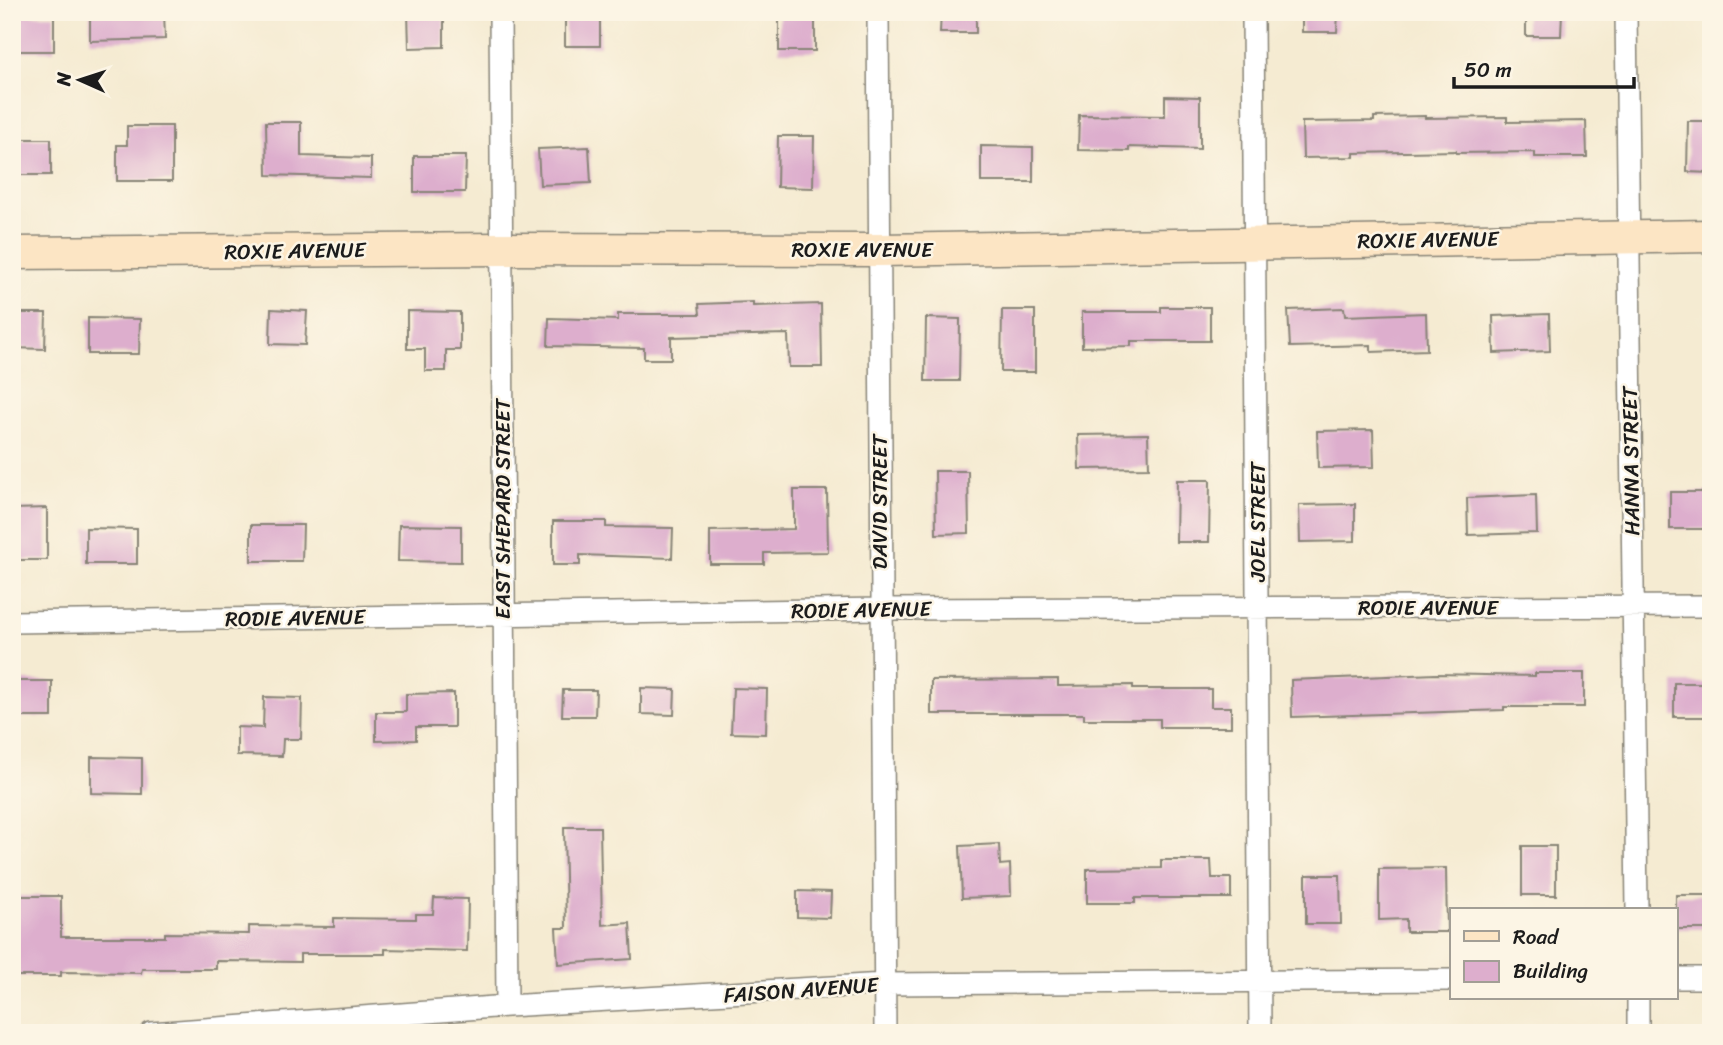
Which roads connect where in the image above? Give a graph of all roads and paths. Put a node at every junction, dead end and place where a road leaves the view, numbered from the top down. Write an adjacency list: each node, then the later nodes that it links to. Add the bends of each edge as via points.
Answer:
1 (500, 12): 8 (street, EAST SHEPARD STREET)
2 (878, 12): 9 (street, DAVID STREET)
3 (1253, 12): 7 (street, JOEL STREET)
4 (1626, 12): 5 (street, HANNA STREET)
5 (1628, 236): 6 (street, ROXIE AVENUE); 7 (street, ROXIE AVENUE); 11 (street, HANNA STREET)
6 (1711, 236)
7 (1256, 243): 9 (street, ROXIE AVENUE); 13 (street, JOEL STREET)
8 (501, 249): 9 (street, ROXIE AVENUE); 10 (street, ROXIE AVENUE); 15 (street, EAST SHEPARD STREET)
9 (881, 250): 14 (street, DAVID STREET)
10 (12, 253)
11 (1633, 607): 12 (street, RODIE AVENUE); 13 (street, RODIE AVENUE); 17 (street, HANNA STREET)
12 (1711, 607)
13 (1258, 608): 14 (street, RODIE AVENUE); 21 (street, JOEL STREET)
14 (880, 609): 15 (street, RODIE AVENUE); 22 (street, DAVID STREET)
15 (503, 615): 16 (street, RODIE AVENUE); 24 (street, EAST SHEPARD STREET)
16 (12, 622)
17 (1637, 908)
18 (1678, 978): 19 (street)
19 (1711, 978)
20 (1450, 980): 21 (street, FAISON AVENUE)
21 (1259, 981): 22 (street, FAISON AVENUE); 27 (street, JOEL STREET)
22 (884, 984): 24 (street, FAISON AVENUE); 26 (street, DAVID STREET)
23 (1638, 1000): 28 (street)
24 (507, 1006): 25 (street, FAISON AVENUE)
25 (151, 1033)
26 (885, 1033)
27 (1260, 1033)
28 (1638, 1033)

